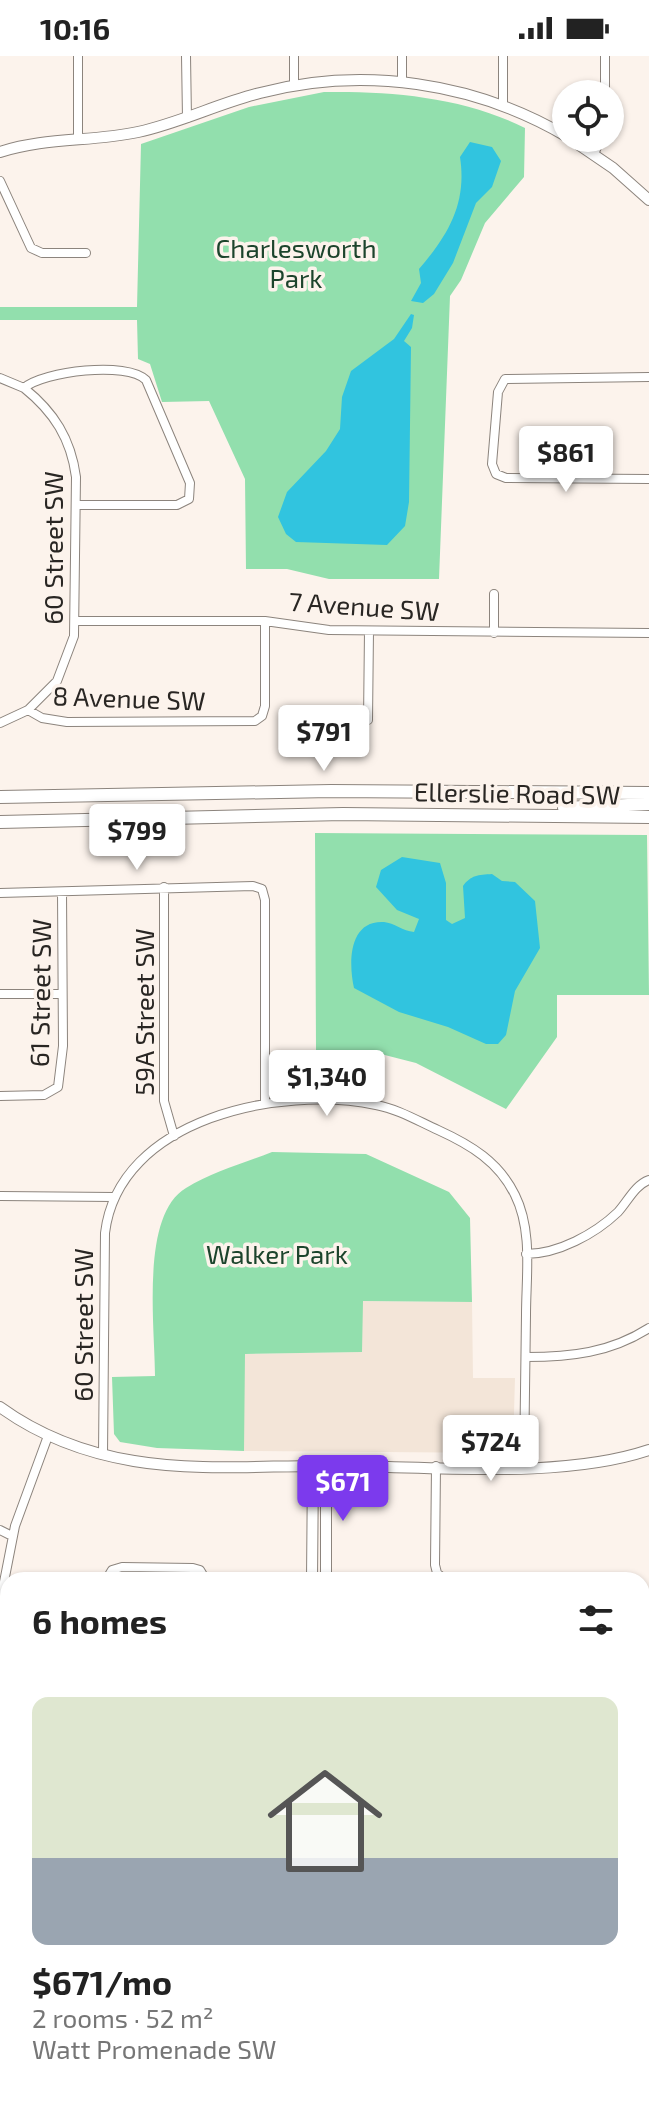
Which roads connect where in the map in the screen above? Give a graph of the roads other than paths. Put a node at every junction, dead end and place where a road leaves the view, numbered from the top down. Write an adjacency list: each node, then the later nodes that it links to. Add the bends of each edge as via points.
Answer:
1 (78, 56): 13 (street)
2 (186, 56): 11 (street)
3 (294, 56): 9 (street)
4 (402, 56): 8 (street)
5 (503, 56): 10 (street)
6 (605, 56): 7 (street)
7 (605, 80)
8 (402, 82): 9 (street); 10 (street)
9 (294, 85): 11 (street)
10 (503, 106): 12 (street)
11 (187, 118): 13 (street)
12 (552, 129)
13 (78, 140): 14 (street)
14 (0, 152)
15 (591, 152): 16 (street)
16 (594, 154): 18 (street)
17 (0, 181): 19 (street, via 31,248)
18 (649, 200)
19 (86, 253)
20 (649, 377): 23 (street, via 512,377 498,392 493,449 496,474 506,478)
21 (0, 378): 22 (street)
22 (24, 388): 24 (street, 60 Street SW, via 49,410 67,439 75,465); 24 (street, via 54,374 139,374 190,483 189,499 177,505)
23 (649, 479)
24 (76, 505): 26 (street, 60 Street SW)
25 (494, 594): 29 (street)
26 (76, 621): 27 (street, 7 Avenue SW); 31 (street, 60 Street SW, via 63,670)
27 (265, 621): 28 (street, 7 Avenue SW); 31 (street, 8 Avenue SW, via 265,706 260,718 67,722)
28 (369, 631): 29 (street, 7 Avenue SW); 32 (street)
29 (494, 633): 30 (street, 7 Avenue SW)
30 (649, 633)
31 (28, 710): 33 (street, 8 Avenue SW)
32 (368, 720)
33 (0, 723)
34 (649, 793): 35 (main road, Ellerslie Road SW, via 331,791)
35 (0, 800)
36 (649, 804): 37 (main road)
37 (513, 815): 38 (main road, Ellerslie Road SW); 39 (main road, Ellerslie Road SW)
38 (649, 817)
39 (0, 822)
40 (164, 887): 41 (street); 46 (street, via 262,889); 47 (street, 59A Street SW, via 164,1101)
41 (62, 892): 42 (street); 44 (street, 61 Street SW)
42 (0, 893)
43 (0, 994): 44 (street)
44 (62, 994): 45 (street, 61 Street SW, via 58,1087 52,1093)
45 (0, 1096)
46 (265, 1102): 47 (street); 51 (street, via 374,1104 459,1139 504,1176 525,1224)
47 (174, 1136): 50 (street, via 141,1158)
48 (649, 1180): 51 (street, via 588,1234 555,1249)
49 (0, 1196): 50 (street)
50 (114, 1197): 57 (street, 60 Street SW, via 105,1233)
51 (526, 1254): 53 (street)
52 (649, 1328): 53 (street, via 589,1353)
53 (526, 1357): 61 (street)
54 (0, 1407): 55 (street)
55 (48, 1436): 57 (street); 63 (street)
56 (649, 1450): 61 (street, via 589,1464)
57 (103, 1455): 58 (street, via 167,1465)
58 (313, 1466): 59 (street); 67 (street)
59 (326, 1466): 60 (street); 68 (street)
60 (436, 1466): 61 (street); 69 (street)
61 (524, 1467)
62 (0, 1530): 63 (street)
63 (12, 1536): 64 (street)
64 (6, 1572)
65 (111, 1572): 66 (street)
66 (198, 1572)
67 (312, 1572)
68 (326, 1572)
69 (439, 1572)

